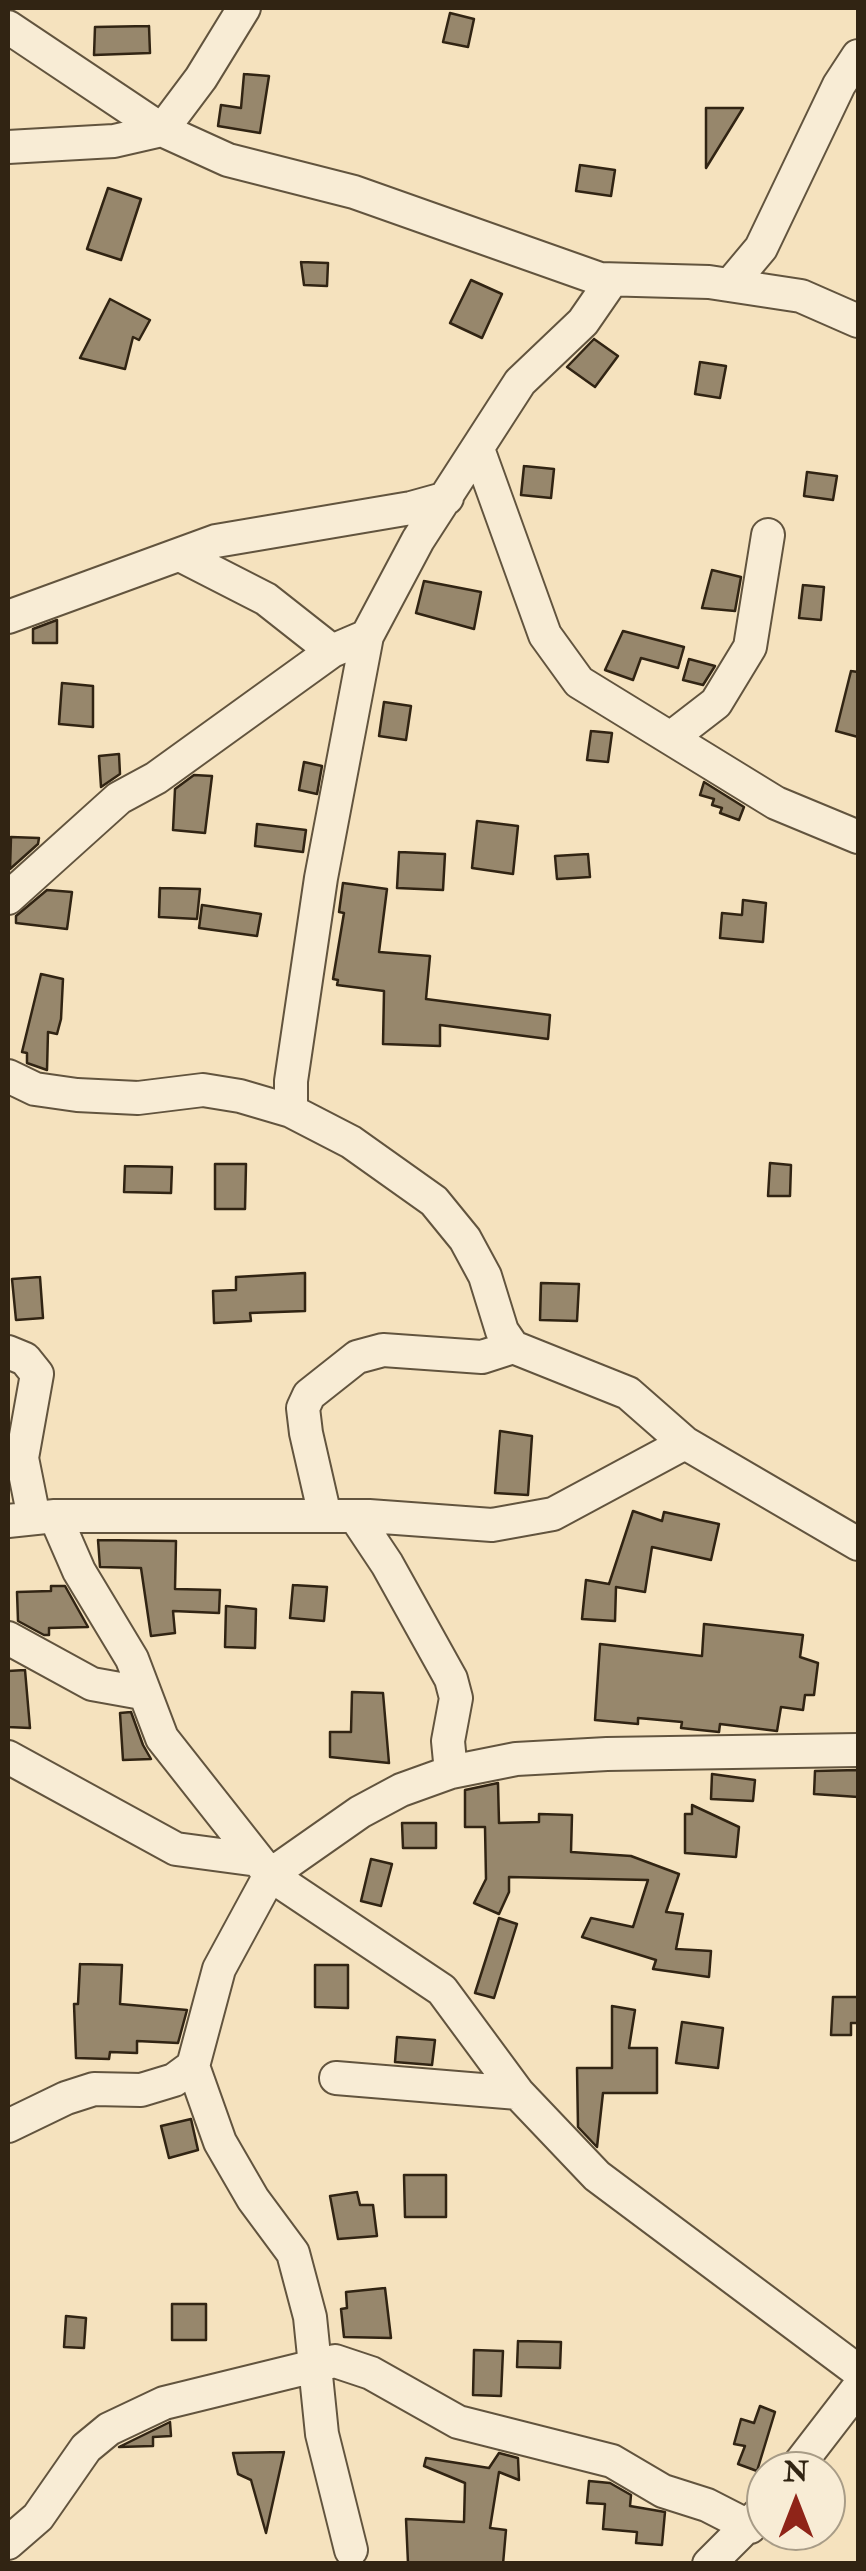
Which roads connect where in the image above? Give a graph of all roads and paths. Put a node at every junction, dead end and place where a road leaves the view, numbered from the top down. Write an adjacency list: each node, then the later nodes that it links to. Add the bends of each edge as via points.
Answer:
1 (244, 8): 4 (street)
2 (8, 26): 4 (street)
3 (853, 77): 7 (street, via 761,248)
4 (162, 130): 5 (street, via 114,141); 6 (street, via 228,160 354,192)
5 (8, 146)
6 (612, 280): 7 (street); 9 (street, via 582,322 520,382)
7 (730, 285): 8 (street, via 801,296)
8 (858, 321)
9 (478, 449): 10 (street); 16 (street, via 545,635 579,682)
10 (446, 498): 12 (street, via 244,534); 14 (street)
11 (768, 536): 16 (street, via 750,647 716,703)
12 (182, 556): 13 (street); 15 (street, via 266,599)
13 (8, 617)
14 (367, 636): 15 (street); 20 (street, via 321,878)
15 (332, 651): 18 (street, via 156,778 118,798)
16 (672, 737): 17 (street, via 776,803)
17 (858, 836)
18 (8, 898)
19 (8, 1076): 20 (street, via 36,1090 77,1095 138,1098 203,1090)
20 (291, 1112): 21 (street, via 352,1142 434,1201 466,1239)
21 (513, 1347): 23 (street, via 628,1393); 24 (street, via 482,1357 383,1350 357,1357 309,1395 306,1434)
22 (8, 1352): 25 (street, via 25,1358 37,1374 22,1458)
23 (685, 1443): 24 (street, via 576,1504 531,1520 492,1525); 26 (street)
24 (340, 1516): 25 (street); 31 (street, via 451,1679)
25 (32, 1518): 28 (street, via 79,1570 132,1660)
26 (858, 1544)
27 (8, 1638): 28 (street, via 92,1684)
28 (142, 1693): 32 (street, via 162,1738)
29 (858, 1750): 31 (street, via 607,1754 516,1759)
30 (8, 1757): 32 (street, via 176,1849)
31 (451, 1772): 32 (street, via 401,1790)
32 (264, 1868): 33 (street, via 218,1969); 35 (street, via 442,1990)
33 (194, 2066): 36 (street, via 141,2090 66,2098); 37 (street, via 220,2142 293,2252)
34 (336, 2078): 35 (street)
35 (518, 2092): 38 (street, via 596,2176)
36 (8, 2126)
37 (315, 2362): 41 (street, via 354,2365 458,2422 612,2460 663,2491); 43 (street, via 164,2404 109,2429 86,2448 38,2517); 44 (street, via 322,2434)
38 (858, 2370)
39 (858, 2388): 40 (street)
40 (809, 2451)
41 (746, 2514)
42 (746, 2529): 45 (street)
43 (8, 2543)
44 (351, 2550)
45 (709, 2564)

